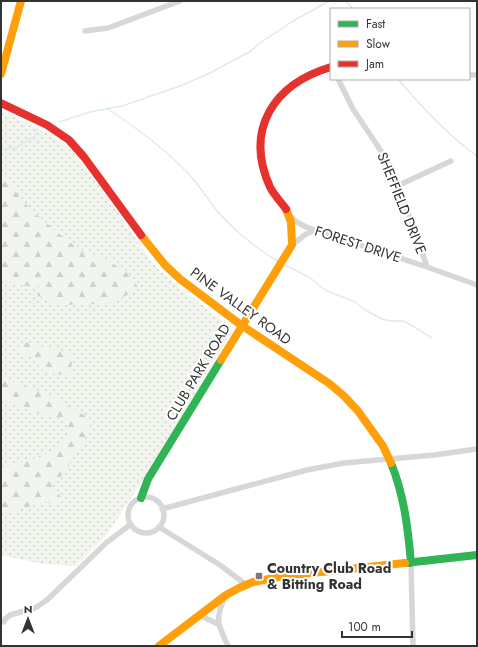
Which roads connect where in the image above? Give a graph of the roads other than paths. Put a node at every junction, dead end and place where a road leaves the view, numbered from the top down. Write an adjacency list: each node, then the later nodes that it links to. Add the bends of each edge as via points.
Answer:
1 (21, 1): 6 (street)
2 (180, 1): 3 (street)
3 (167, 3): 4 (street, via 108,28)
4 (85, 31)
5 (330, 67): 11 (street, via 303,78 289,88 268,112 261,136 262,165 274,194)
6 (1, 74)
7 (338, 80): 10 (street, SHEFFIELD DRIVE, via 353,109 385,157)
8 (1, 103): 16 (street, PINE VALLEY ROAD, via 46,125 69,140 165,265)
9 (451, 161): 10 (street)
10 (397, 186): 14 (street, SHEFFIELD DRIVE)
11 (287, 212): 12 (street, FOREST DRIVE, via 302,225); 13 (street, via 292,230)
12 (318, 230): 13 (street, via 306,234); 14 (street, FOREST DRIVE)
13 (292, 245): 16 (street, CLUB PARK ROAD)
14 (427, 267): 15 (street, FOREST DRIVE)
15 (477, 285)
16 (241, 325): 18 (street, PINE VALLEY ROAD, via 344,396 358,411); 19 (street, CLUB PARK ROAD, via 148,479)
17 (477, 449): 18 (street)
18 (390, 460): 20 (street, via 308,470); 24 (street, PINE VALLEY ROAD, via 406,511)
19 (141, 498): 20 (street, via 156,500); 21 (street, via 131,504 128,516)
20 (162, 509): 22 (street, via 163,518)
21 (131, 524): 22 (street, via 142,532 154,530); 28 (street, via 106,543 47,600 35,608 10,615)
22 (159, 526): 25 (street)
23 (477, 555): 24 (street)
24 (411, 563): 25 (street, via 264,579); 32 (street)
25 (245, 584): 26 (street)
26 (226, 595): 27 (street); 29 (street)
27 (199, 615): 29 (street); 30 (street)
28 (3, 623)
29 (218, 624): 31 (street)
30 (159, 646)
31 (228, 646)
32 (413, 646)

